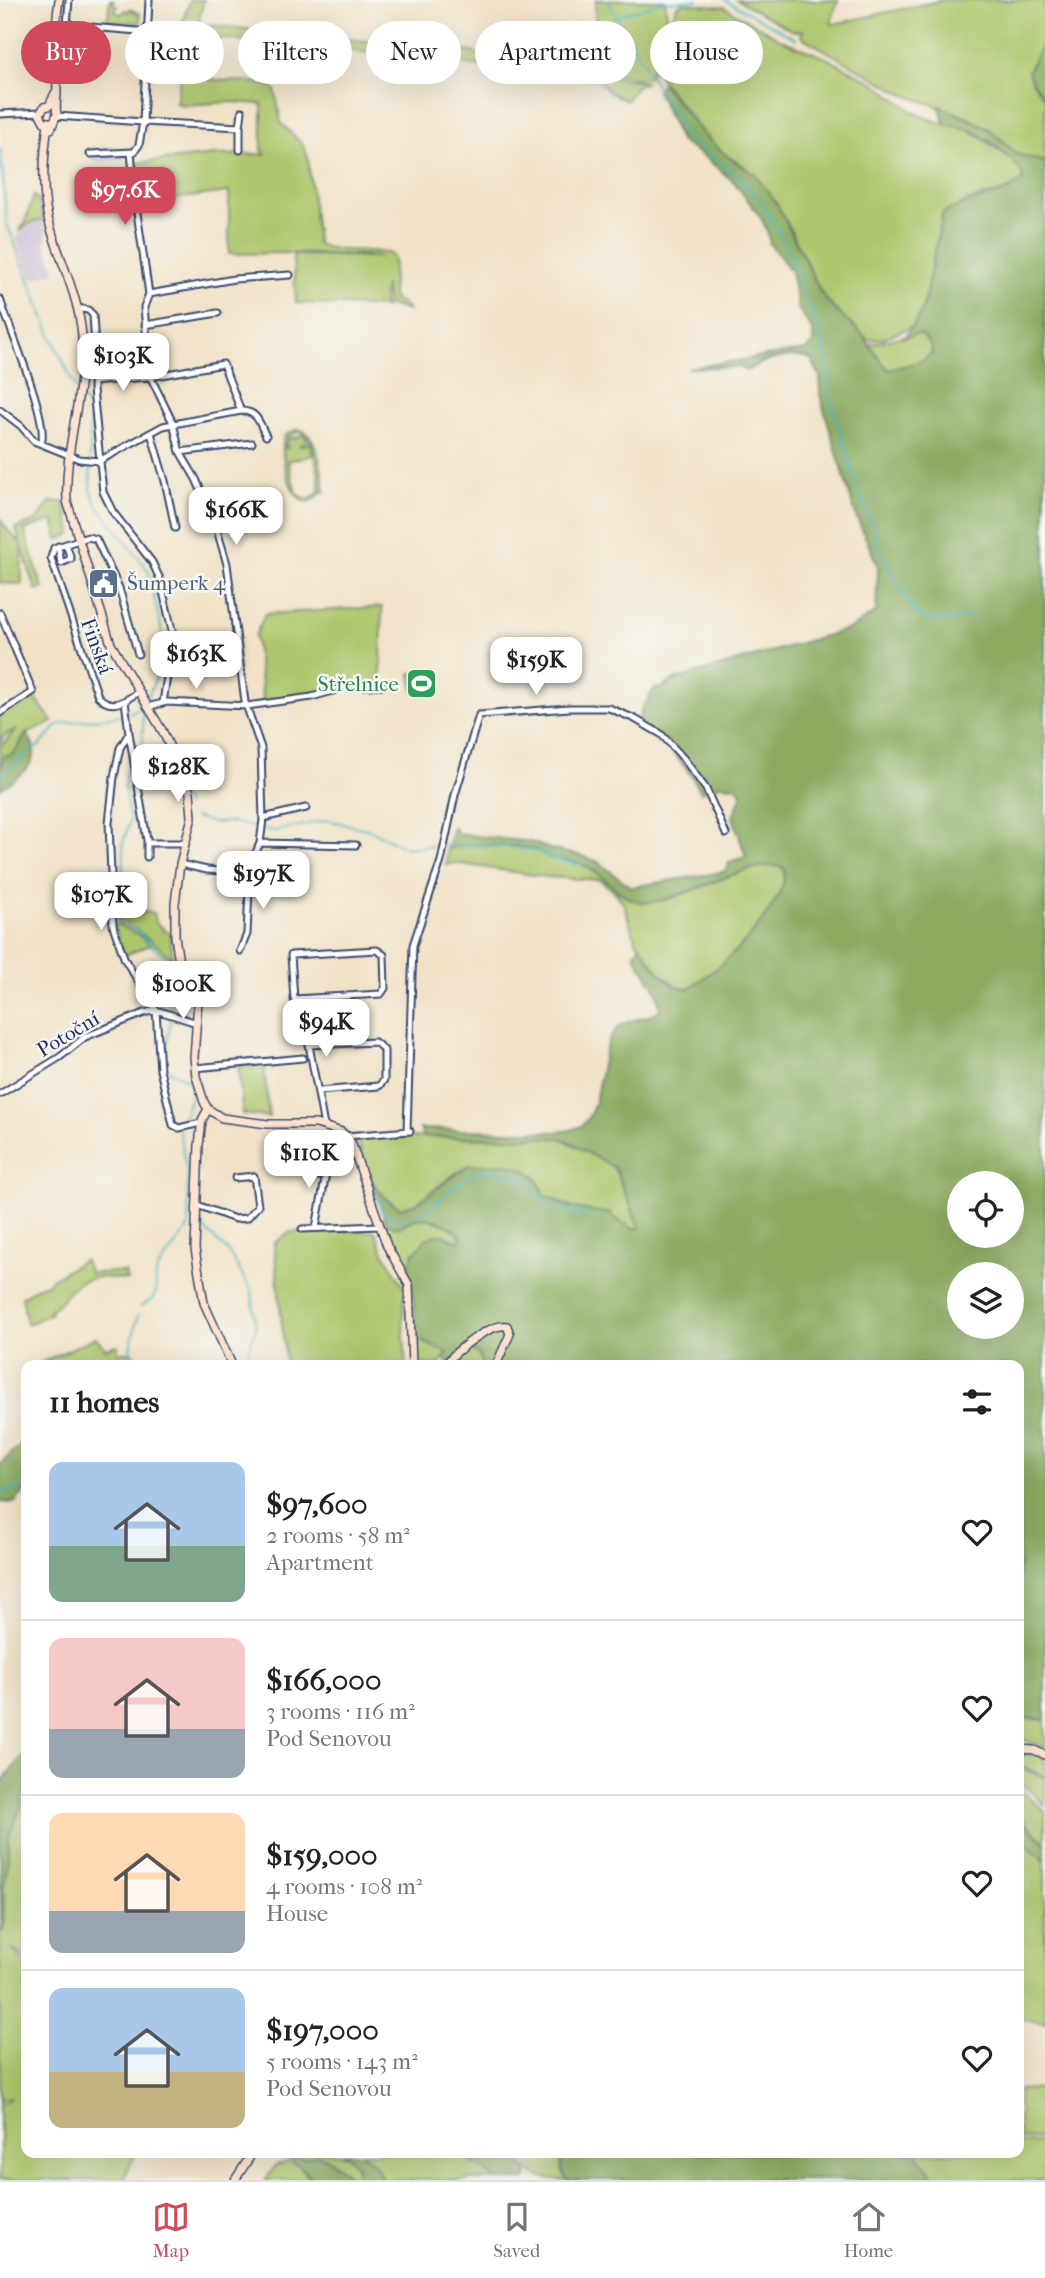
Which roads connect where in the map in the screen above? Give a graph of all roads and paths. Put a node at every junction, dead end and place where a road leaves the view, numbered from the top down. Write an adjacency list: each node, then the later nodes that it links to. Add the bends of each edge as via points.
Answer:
1 (58, 0): 4 (street)
2 (69, 0): 5 (street)
3 (149, 0): 6 (street)
4 (55, 21)
5 (66, 21)
6 (147, 21)
7 (57, 84): 11 (street)
8 (144, 84): 12 (street)
9 (242, 111): 13 (street)
10 (0, 114): 11 (street)
11 (49, 115): 12 (street); 20 (street, via 44,189 48,219)
12 (143, 122): 13 (street); 15 (street, via 139,145)
13 (240, 127): 14 (street)
14 (240, 150)
15 (131, 152): 16 (street); 18 (street)
16 (90, 154)
17 (290, 275): 18 (street, via 234,279)
18 (149, 294): 22 (street, via 144,304)
19 (0, 299): 31 (street, via 43,426)
20 (77, 308): 24 (street, via 93,315); 33 (street, via 82,335 79,392)
21 (218, 313): 22 (street)
22 (145, 325): 23 (street)
23 (150, 376): 24 (street); 26 (street, via 223,365); 27 (street)
24 (93, 382): 34 (street)
25 (0, 410): 31 (street)
26 (241, 411): 27 (street); 29 (street, via 254,414)
27 (173, 424): 28 (street); 32 (street)
28 (151, 433): 34 (street); 37 (street)
29 (266, 436)
30 (252, 443): 32 (street)
31 (41, 444): 33 (street)
32 (180, 452): 36 (street)
33 (69, 455): 34 (street); 38 (street, via 68,501)
34 (94, 459): 42 (street, via 107,502 160,579)
35 (248, 498): 36 (street)
36 (206, 502): 50 (street, via 227,564)
37 (175, 528)
38 (79, 540): 39 (street); 43 (street, via 93,537 100,544 120,588); 46 (street, via 111,644)
39 (66, 544): 40 (street); 40 (street, via 71,559 61,563)
40 (58, 546): 47 (street, Finská, via 51,558 98,696 104,702)
41 (0, 612): 51 (street, via 33,692)
42 (175, 643)
43 (138, 654)
44 (167, 676): 48 (street)
45 (383, 685): 50 (street, via 346,687)
46 (139, 694): 47 (street, Finská); 49 (street)
47 (125, 701): 52 (street)
48 (163, 703): 49 (street); 50 (street)
49 (146, 706): 56 (street, via 190,792 192,817)
50 (247, 706): 54 (street, via 261,748)
51 (0, 713)
52 (129, 733): 57 (street); 67 (street, via 120,748 109,823 113,926 125,960)
53 (306, 808): 54 (street)
54 (263, 818): 58 (street)
55 (726, 834): 77 (street, via 706,789 684,759 661,734 635,719 609,708 479,715 413,945 409,1131)
56 (185, 842): 57 (street); 61 (street)
57 (147, 843): 60 (street)
58 (260, 843): 59 (street); 63 (street, via 250,867 247,934)
59 (356, 845)
60 (147, 857)
61 (180, 864): 62 (street); 65 (street, via 175,948)
62 (222, 871)
63 (240, 951)
64 (225, 990): 65 (street)
65 (197, 996): 68 (street)
66 (294, 999): 66 (street, via 291,955 382,952 385,988 381,995); 69 (street)
67 (156, 1010): 68 (street); 73 (street, Potoční, via 85,1037); 75 (street, via 160,1070 173,1123 180,1128)
68 (197, 1023): 71 (street)
69 (309, 1045): 72 (street); 72 (street, via 375,1042 384,1050 384,1080 379,1086)
70 (303, 1058): 71 (street)
71 (195, 1068): 74 (street)
72 (319, 1091): 76 (street)
73 (0, 1094)
74 (208, 1109): 75 (street); 76 (street, via 229,1119)
75 (201, 1123): 82 (street)
76 (324, 1126): 77 (street)
77 (346, 1136): 83 (street)
78 (329, 1157): 80 (street)
79 (304, 1176): 80 (street)
80 (325, 1176): 84 (street)
81 (235, 1178): 82 (street, via 254,1177 258,1206 247,1218 235,1219)
82 (197, 1205): 86 (street, via 195,1249 201,1291)
83 (380, 1227): 84 (street); 87 (street, via 409,1285)
84 (316, 1228): 85 (street)
85 (302, 1229)
86 (230, 1360)
87 (412, 1360)
88 (450, 1360): 89 (street, via 503,1324 510,1334)
89 (498, 1360)
90 (1024, 1749): 91 (street)
91 (1045, 1755)
92 (249, 2158): 93 (street)
93 (235, 2180)

